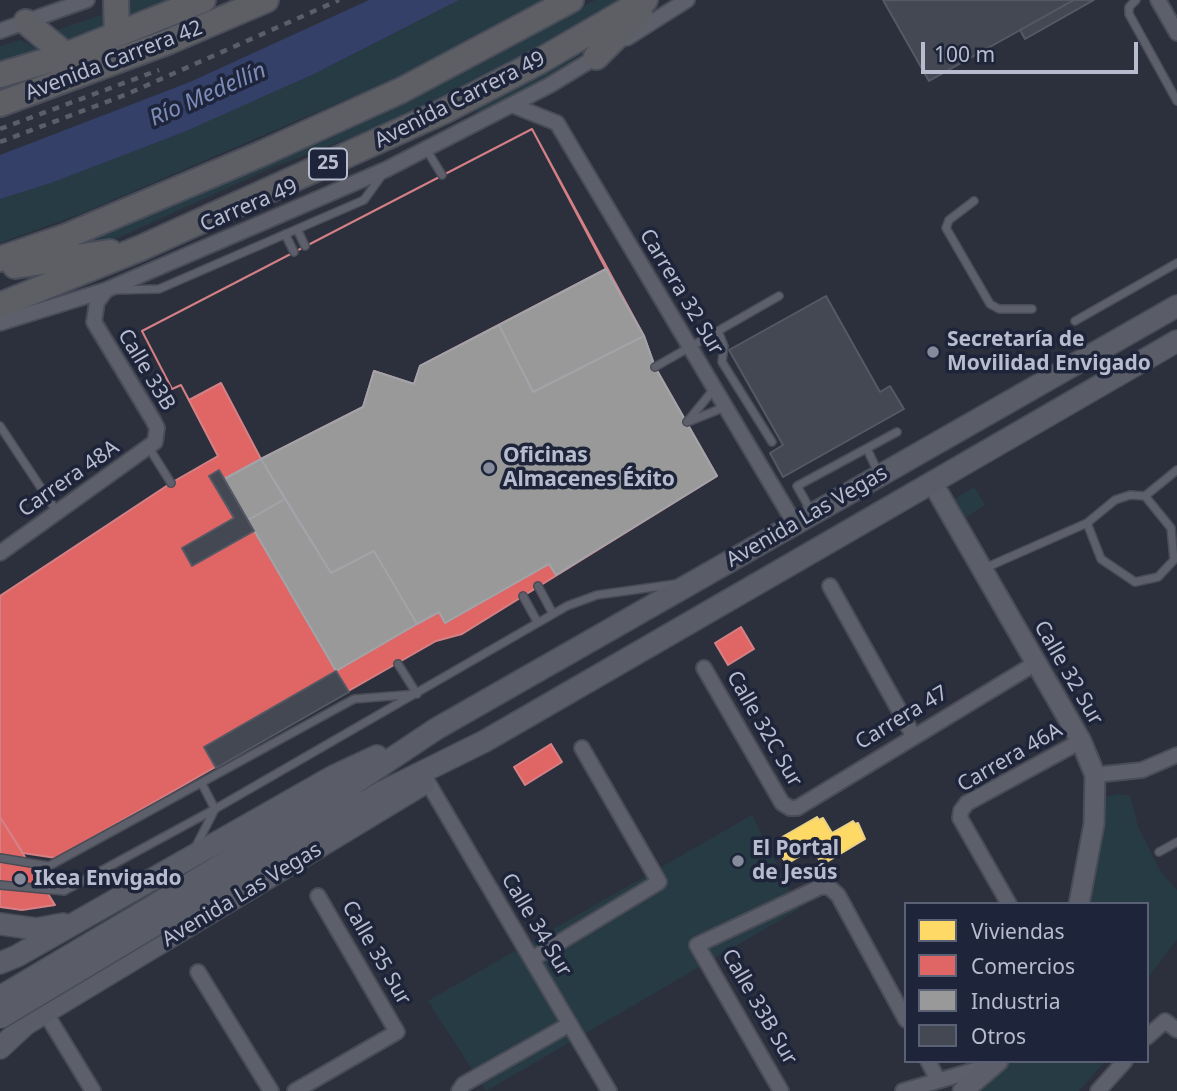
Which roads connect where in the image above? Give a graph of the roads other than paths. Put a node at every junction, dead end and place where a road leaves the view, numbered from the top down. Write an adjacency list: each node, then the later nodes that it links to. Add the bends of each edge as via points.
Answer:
1 (87, 0): 11 (street)
2 (116, 0): 14 (highway)
3 (203, 0): 14 (highway, Avenida Carrera 42)
4 (266, 0): 19 (highway, Avenida Carrera 42)
5 (571, 0): 30 (highway, Avenida Carrera 49 / 25, via 402,90 67,236)
6 (645, 0): 28 (highway, Avenida Carrera 49 / 25, via 443,111)
7 (653, 0): 16 (highway)
8 (687, 0): 16 (street, Carrera 49)
9 (1136, 0): 18 (lane, via 1129,14)
10 (1158, 0): 13 (street)
11 (26, 22): 12 (street); 15 (highway)
12 (0, 32)
13 (1177, 33)
14 (117, 34): 15 (highway, Avenida Carrera 42)
15 (66, 55): 17 (highway, Avenida Carrera 42)
16 (596, 57): 20 (street, Carrera 49)
17 (0, 75)
18 (1177, 101)
19 (0, 104)
20 (512, 105): 21 (street, Carrera 49); 42 (street, Carrera 32 Sur, via 557,123)
21 (426, 149): 22 (street, Carrera 49); 23 (lane)
22 (387, 169): 25 (lane, via 364,200); 33 (street, Carrera 49)
23 (442, 175)
24 (974, 201): 37 (lane, via 948,220 946,228 990,304 999,309)
25 (296, 229): 26 (lane); 27 (lane)
26 (285, 234): 29 (lane); 33 (lane, via 159,289)
27 (305, 246)
28 (141, 248): 32 (highway); 35 (highway, Avenida Carrera 49 / 25)
29 (294, 252)
30 (0, 259)
31 (1177, 262): 38 (lane)
32 (0, 268)
33 (106, 290): 39 (street, Carrera 49); 48 (street, Calle 33B, via 94,312 98,332 153,420)
34 (779, 296): 40 (lane)
35 (0, 305)
36 (1177, 306): 53 (main road, Avenida Las Vegas)
37 (1032, 309)
38 (1074, 321)
39 (0, 323)
40 (718, 331): 42 (lane); 49 (lane, via 724,346 722,362)
41 (1177, 341): 54 (main road, Avenida Las Vegas)
42 (689, 347): 43 (lane); 44 (street, Carrera 32 Sur)
43 (655, 367)
44 (714, 389): 45 (street, Carrera 32 Sur); 45 (lane, via 687,422)
45 (725, 407): 58 (street, Carrera 32 Sur)
46 (0, 426): 57 (lane)
47 (897, 432): 51 (lane)
48 (157, 434): 50 (street, Carrera 48A)
49 (772, 442)
50 (149, 448): 55 (lane); 57 (street, Carrera 48A)
51 (866, 449): 53 (lane); 58 (lane, via 797,486)
52 (1177, 470): 56 (lane)
53 (880, 475): 58 (main road, Avenida Las Vegas)
54 (932, 482): 61 (street, Calle 32 Sur); 74 (main road, Avenida Las Vegas)
55 (171, 483)
56 (1145, 496): 59 (lane, via 1115,500); 59 (lane, via 1171,528 1174,560 1158,577 1135,582 1101,559)
57 (58, 512): 60 (street, Carrera 48A)
58 (804, 519): 62 (main road, Avenida Las Vegas)
59 (1087, 523): 61 (lane)
60 (0, 553)
61 (982, 569): 68 (street, Calle 32 Sur)
62 (694, 582): 66 (lane, via 597,595); 72 (main road, Avenida Las Vegas)
63 (538, 586): 66 (lane)
64 (830, 586): 73 (street)
65 (523, 596): 67 (lane)
66 (553, 614): 67 (lane)
67 (538, 623): 71 (lane)
68 (1036, 663): 73 (street, Carrera 47); 75 (street, Calle 32 Sur)
69 (398, 664): 71 (lane)
70 (704, 668): 81 (street, Calle 32C Sur, via 782,803)
71 (417, 694): 80 (lane, via 354,699); 82 (lane)
72 (436, 729): 86 (main road, Avenida Las Vegas, via 334,776); 92 (main road, Avenida Las Vegas)
73 (913, 735): 81 (street, Carrera 47, via 797,808)
74 (485, 741): 79 (main road, Avenida Las Vegas); 92 (main road, Avenida Las Vegas)
75 (1081, 741): 78 (street, Calle 32 Sur); 89 (street, Carrera 46A, via 967,803 961,811 960,818)
76 (582, 748): 95 (street, via 659,882)
77 (1177, 755): 78 (street, via 1142,770)
78 (1095, 775): 90 (street, Calle 32 Sur, via 1094,824)
79 (426, 781): 95 (street, Calle 34 Sur); 96 (main road, Avenida Las Vegas)
80 (202, 784): 82 (lane); 85 (lane, via 49,866)
81 (790, 808)
82 (215, 809): 86 (lane); 87 (lane, via 64,891)
83 (1177, 842): 84 (lane)
84 (1159, 852)
85 (0, 858)
86 (190, 858): 91 (main road, Avenida Las Vegas)
87 (0, 884)
88 (318, 896): 114 (street, Calle 35 Sur, via 397,1032)
89 (1008, 902)
90 (1079, 902)
91 (102, 908): 93 (main road, Avenida Las Vegas); 96 (main road, via 105,946)
92 (158, 914): 99 (main road, Avenida Las Vegas, bridge); 102 (main road, Avenida Las Vegas, bridge)
93 (82, 919): 94 (main road, via 43,929); 97 (main road, Avenida Las Vegas)
94 (0, 924)
95 (531, 959): 103 (street, Calle 34 Sur)
96 (132, 960): 100 (main road, Avenida Las Vegas)
97 (0, 963)
98 (198, 972): 113 (street)
99 (0, 997)
100 (45, 1012): 106 (main road, Avenida Las Vegas); 112 (street)
101 (904, 1016): 117 (street, Calle 33B Sur, via 838,895 829,887 820,887 697,945)
102 (0, 1018)
103 (570, 1024): 115 (street); 116 (street, Calle 34 Sur)
104 (1177, 1030): 105 (street, via 1165,1021)
105 (1149, 1035)
106 (0, 1048)
107 (929, 1063): 110 (street)
108 (996, 1063): 110 (street); 119 (street)
109 (1123, 1063): 111 (street)
110 (938, 1080): 118 (street)
111 (1101, 1090)
112 (93, 1091)
113 (271, 1091)
114 (295, 1091)
115 (458, 1091)
116 (609, 1091)
117 (780, 1091)
118 (903, 1091)
119 (963, 1091)

